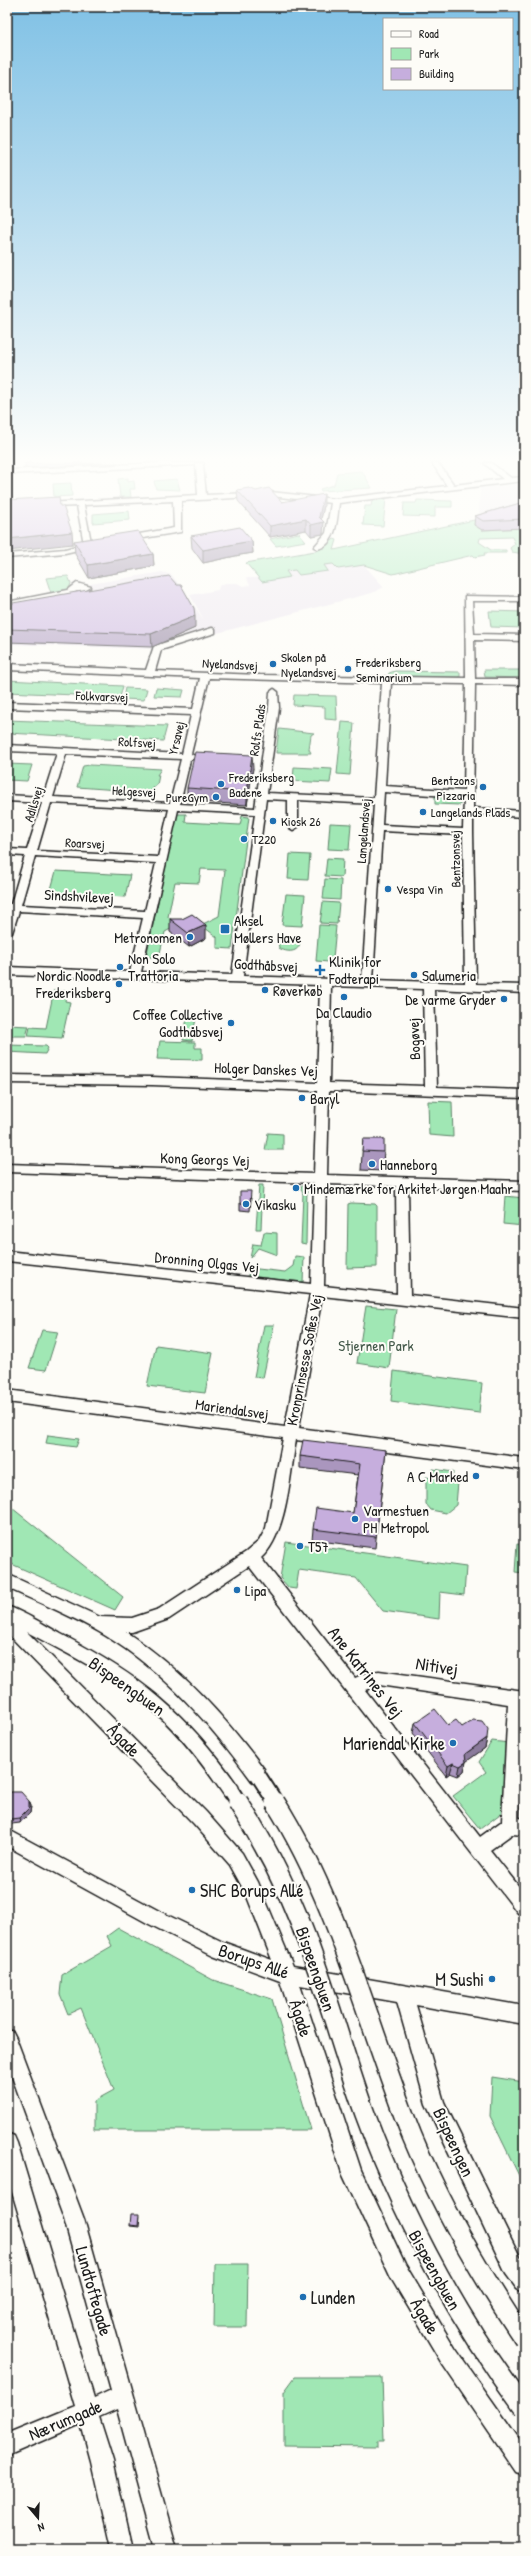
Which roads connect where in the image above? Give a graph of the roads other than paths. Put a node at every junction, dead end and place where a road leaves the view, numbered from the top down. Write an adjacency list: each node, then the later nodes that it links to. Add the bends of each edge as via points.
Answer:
1 (77, 589): 3 (street)
2 (524, 599): 5 (street, Bentzonsvej, via 468,598)
3 (7, 604)
4 (212, 631): 8 (street, via 157,648)
5 (471, 637): 6 (street); 11 (street, Bentzonsvej)
6 (524, 638)
7 (7, 666): 8 (street, Nyelandsvej)
8 (150, 672): 9 (street, Nyelandsvej)
9 (205, 675): 13 (street, Nyelandsvej); 15 (street, Yrsavej)
10 (387, 681): 11 (street, Nyelandsvej); 13 (street, Nyelandsvej); 20 (street, Langelandsvej)
11 (470, 682): 12 (street, Nyelandsvej); 21 (street, Bentzonsvej)
12 (524, 682)
13 (274, 685): 22 (street, Rolfs Plads, via 274,708 262,759)
14 (7, 705): 15 (street, Folkvarsvej)
15 (195, 712): 18 (street, Yrsavej)
16 (7, 748): 17 (street, Rolfsvej)
17 (62, 751): 18 (street, Rolfsvej); 25 (street, Adilsvej)
18 (185, 757): 19 (street, Rolfsvej); 27 (street, Yrsavej)
19 (200, 757)
20 (379, 789): 21 (street); 26 (street, Langelandsvej)
21 (470, 794): 29 (street, Bentzonsvej)
22 (262, 796): 23 (street); 28 (street)
23 (293, 797): 26 (street); 31 (street)
24 (7, 798): 25 (street, Helgesvej)
25 (48, 800): 27 (street, Helgesvej); 35 (street, Adilsvej)
26 (378, 801): 32 (street, Langelandsvej)
27 (172, 806): 28 (street, Helgesvej); 36 (street)
28 (260, 810): 42 (street)
29 (469, 811): 30 (street); 33 (street, Bentzonsvej)
30 (524, 814)
31 (293, 827)
32 (377, 828): 33 (street); 44 (street, Langelandsvej)
33 (468, 832): 46 (street, Bentzonsvej)
34 (7, 852): 35 (street, Roarsvej)
35 (32, 853): 36 (street, Roarsvej); 37 (street, Adilsvej)
36 (161, 860): 38 (street)
37 (11, 908): 38 (street, Sindshvilevej); 39 (street, Adilsvej)
38 (149, 915): 41 (street)
39 (7, 933)
40 (7, 971): 41 (street, Godthåbsvej)
41 (135, 975): 42 (street, Godthåbsvej)
42 (237, 978): 43 (street, Godthåbsvej)
43 (326, 982): 44 (street, Godthåbsvej); 49 (street, Kronprinsesse Sofies Vej)
44 (367, 983): 45 (street, Godthåbsvej)
45 (428, 986): 46 (street, Godthåbsvej); 50 (street, Bogøvej)
46 (471, 987): 47 (street, Godthåbsvej)
47 (524, 989)
48 (7, 1079): 49 (street, Holger Danskes Vej, via 152,1080)
49 (323, 1087): 50 (street, Holger Danskes Vej); 53 (street, Kronprinsesse Sofies Vej)
50 (431, 1091): 51 (street, Holger Danskes Vej)
51 (524, 1094)
52 (7, 1168): 53 (street, Kong Georgs Vej)
53 (321, 1179): 54 (street, Kong Georgs Vej); 57 (street, Kronprinsesse Sofies Vej)
54 (402, 1182): 55 (street, Kong Georgs Vej); 58 (street)
55 (524, 1186)
56 (7, 1256): 57 (street, Dronning Olgas Vej)
57 (317, 1290): 58 (street, Dronning Olgas Vej); 61 (street, Kronprinsesse Sofies Vej)
58 (403, 1300): 59 (street, Dronning Olgas Vej)
59 (524, 1313)
60 (7, 1396): 61 (street, Mariendalsvej)
61 (290, 1435): 62 (street, Mariendalsvej); 63 (street, Kronprinsesse Sofies Vej, via 273,1529 264,1546)
62 (524, 1464)
63 (251, 1557): 67 (street, Kronprinsesse Sofies Vej, via 164,1614 132,1625); 68 (street, Ane Katrines Vej)
64 (7, 1581): 67 (street)
65 (7, 1613): 82 (street, Bispeengbuen, bridge, via 113,1671 152,1699 188,1734 232,1792 267,1850 295,1907 364,2111 411,2226 461,2317)
66 (7, 1622): 74 (street, Ågade, via 200,1818 236,1859 252,1888)
67 (98, 1624): 80 (street, Bispeengbuen, bridge, via 124,1640 164,1671 201,1705 258,1775 301,1845 324,1892 346,1947 398,2099 426,2168 479,2270)
68 (354, 1688): 69 (street, Nitivej, via 366,1680 379,1678); 72 (street, Ane Katrines Vej)
69 (520, 1698): 70 (street, Nitivej)
70 (517, 1826): 72 (street)
71 (7, 1837): 74 (street, Borups Allé, via 219,1950)
72 (478, 1848): 73 (street, Ane Katrines Vej)
73 (524, 1907)
74 (287, 1974): 75 (street, Borups Allé); 85 (street, Ågade, via 352,2173 398,2271 448,2355)
75 (404, 1994): 76 (street, Borups Allé); 79 (street, Bispeengen, via 435,2104 513,2267)
76 (524, 2014)
77 (7, 2038): 81 (street, Lundtoftegade, via 74,2219)
78 (7, 2143): 83 (street)
79 (524, 2282)
80 (524, 2339)
81 (124, 2396): 83 (street, Nærumgade); 87 (street, Lundtoftegade)
82 (524, 2408)
83 (87, 2411): 84 (street, Nærumgade); 86 (street, via 102,2461)
84 (7, 2445)
85 (524, 2464)
86 (122, 2549)
87 (166, 2549)

